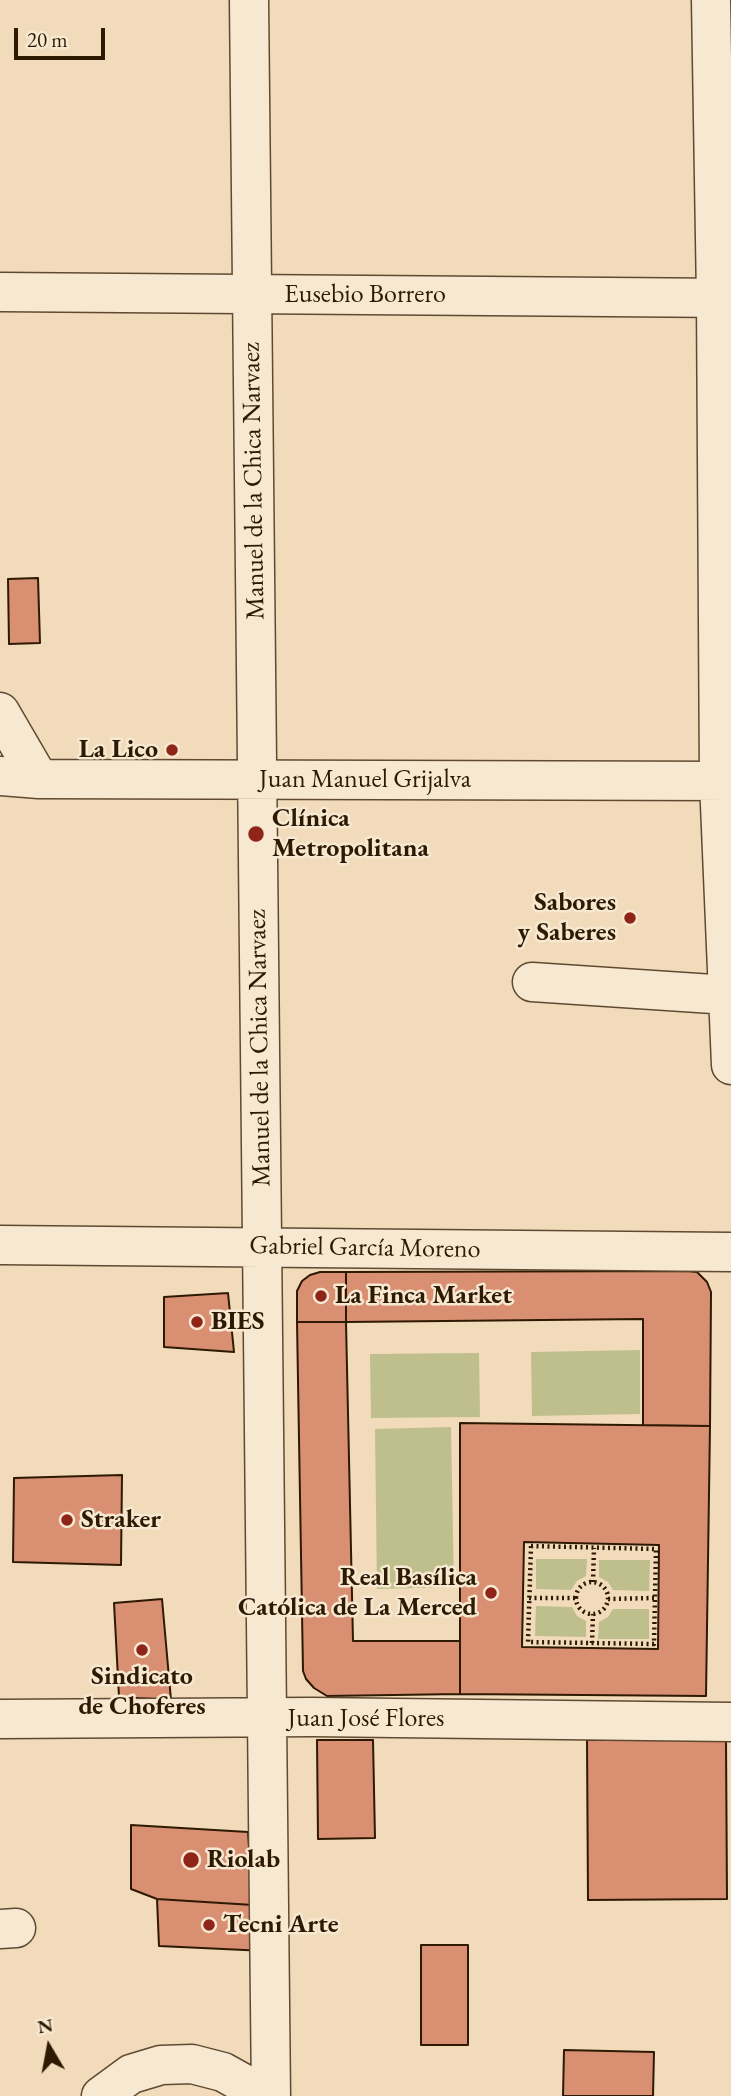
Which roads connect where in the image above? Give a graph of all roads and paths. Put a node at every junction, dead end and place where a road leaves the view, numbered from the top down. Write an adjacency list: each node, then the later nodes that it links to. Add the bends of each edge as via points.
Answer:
1 (250, 0): 4 (street, Manuel de la Chica Narvaez)
2 (711, 0): 5 (street)
3 (0, 292): 4 (street, Eusebio Borrero)
4 (253, 294): 5 (street, Eusebio Borrero); 9 (street, Manuel de la Chica Narvaez)
5 (724, 298): 10 (street)
6 (0, 712): 8 (street)
7 (0, 776): 8 (street, Juan Manuel Grijalva)
8 (39, 779): 9 (street, Juan Manuel Grijalva)
9 (257, 779): 10 (street, Juan Manuel Grijalva); 14 (street, Manuel de la Chica Narvaez)
10 (725, 781): 12 (street)
11 (532, 982): 12 (street)
12 (728, 995): 13 (street)
13 (731, 1065)
14 (262, 1247): 15 (street, Gabriel García Moreno); 16 (street, Gabriel García Moreno); 25 (street, Manuel de la Chica Narvaez)
15 (731, 1252)
16 (7, 1253)
17 (594, 1548): 18 (path); 19 (path, via 531,1546); 21 (path, via 656,1549)
18 (593, 1582): 20 (path, via 583,1585); 22 (path, via 603,1586)
19 (529, 1598): 20 (path); 24 (path, via 528,1642)
20 (576, 1598): 23 (path, via 583,1612)
21 (654, 1598): 22 (path); 24 (path, via 654,1644)
22 (608, 1599): 23 (path, via 603,1610)
23 (593, 1614): 24 (path)
24 (592, 1643)
25 (267, 1718): 26 (street, Juan José Flores); 27 (street, Juan José Flores); 30 (street, Manuel de la Chica Narvaez)
26 (0, 1719)
27 (731, 1722)
28 (101, 2096): 29 (street, via 131,2074 161,2065 192,2064 223,2072)
29 (258, 2096)
30 (271, 2096)

